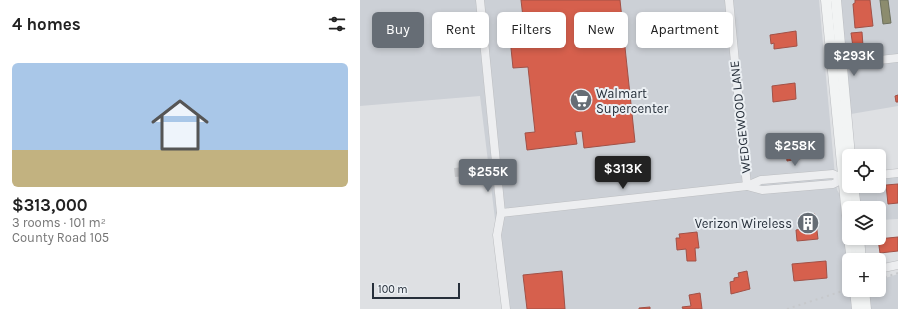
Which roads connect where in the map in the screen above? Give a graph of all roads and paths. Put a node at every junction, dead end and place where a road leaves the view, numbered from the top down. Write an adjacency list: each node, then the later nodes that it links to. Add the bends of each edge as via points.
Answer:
1 (480, 0): 14 (street)
2 (729, 0): 13 (street, WEDGEWOOD LANE)
3 (826, 0): 6 (main road)
4 (836, 0): 7 (main road)
5 (898, 58): 7 (street)
6 (832, 59): 7 (street); 8 (main road)
7 (842, 64): 9 (main road)
8 (843, 149)
9 (849, 149)
10 (898, 173): 11 (street)
11 (886, 174)
12 (842, 180): 13 (street, via 833,184 778,189 762,190)
13 (747, 186): 14 (street)
14 (501, 212): 19 (street, via 497,235)
15 (898, 265): 16 (street)
16 (886, 268)
17 (856, 297): 20 (main road)
18 (865, 297): 21 (main road)
19 (506, 309)
20 (857, 309)
21 (866, 309)

